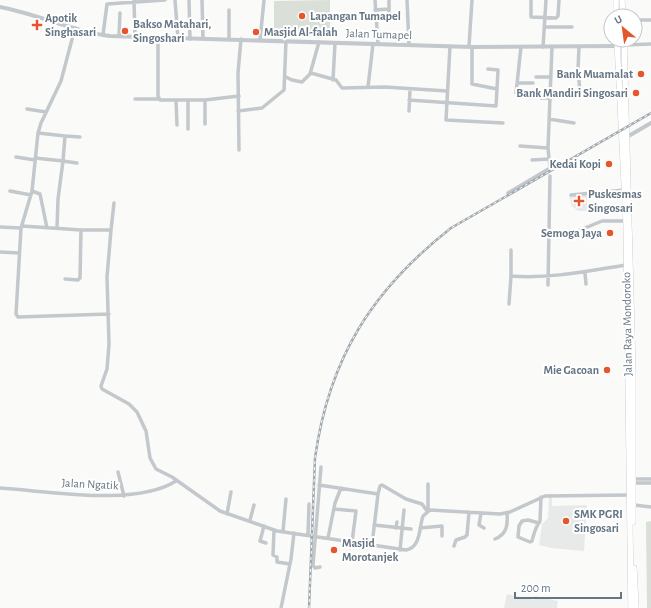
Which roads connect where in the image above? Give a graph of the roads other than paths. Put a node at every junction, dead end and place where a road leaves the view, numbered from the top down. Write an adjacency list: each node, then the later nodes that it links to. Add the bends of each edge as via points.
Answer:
1 (165, 0): 13 (street)
2 (175, 0): 28 (street)
3 (189, 0): 29 (street)
4 (202, 0): 30 (street)
5 (264, 0): 33 (street)
6 (375, 0): 17 (street)
7 (389, 0): 15 (street)
8 (407, 0): 39 (street)
9 (472, 0): 42 (street)
10 (531, 0): 19 (street, via 531,17)
11 (546, 0): 19 (street)
12 (559, 0): 19 (street, via 558,16)
13 (134, 1): 24 (street, via 107,4); 26 (street)
14 (0, 8): 23 (street, Jalan Tumapel)
15 (389, 8): 17 (street); 20 (street)
16 (229, 10): 31 (street)
17 (375, 10): 38 (street)
18 (120, 13): 25 (street)
19 (546, 17): 21 (street)
20 (389, 18)
21 (545, 27): 22 (street); 44 (street)
22 (572, 27)
23 (75, 28): 24 (street, Jalan Tumapel); 76 (street, via 61,81)
24 (103, 35): 25 (street, Jalan Tumapel)
25 (119, 36): 26 (street, Jalan Tumapel)
26 (135, 37): 27 (street, Jalan Tumapel)
27 (158, 38): 28 (street, Jalan Tumapel); 68 (street)
28 (178, 39): 29 (street, Jalan Tumapel)
29 (190, 39): 30 (street, Jalan Tumapel)
30 (203, 39): 31 (street, Jalan Tumapel)
31 (229, 39): 32 (street, Jalan Tumapel)
32 (241, 40): 33 (street, Jalan Tumapel); 64 (street)
33 (260, 40): 34 (street, Jalan Tumapel)
34 (286, 41): 35 (street, Jalan Tumapel); 51 (street)
35 (319, 42): 36 (street, Jalan Tumapel); 50 (street)
36 (335, 42): 37 (street, Jalan Tumapel); 54 (street)
37 (373, 44): 38 (street, Jalan Tumapel); 57 (street)
38 (378, 44): 39 (street, Jalan Tumapel)
39 (409, 45): 41 (street, Jalan Tumapel)
40 (603, 45): 46 (street, Jalan Tumapel)
41 (450, 46): 42 (street, Jalan Tumapel); 60 (street)
42 (471, 47): 43 (street, Jalan Tumapel); 58 (street, via 472,84)
43 (520, 47): 44 (street, Jalan Tumapel); 55 (street)
44 (543, 47): 45 (street, Jalan Tumapel)
45 (552, 47): 46 (street, Jalan Tumapel); 53 (street)
46 (579, 47): 65 (street, via 580,92)
47 (618, 48): 61 (highway, Jalan Raya Mondoroko)
48 (624, 48): 62 (highway, Jalan Raya Mondoroko)
49 (488, 69): 58 (street, via 498,70)
50 (310, 74): 51 (street, via 300,82); 54 (street)
51 (286, 77): 75 (street, via 284,90 268,104 262,108)
52 (536, 77): 53 (street)
53 (551, 77): 65 (street)
54 (333, 80): 57 (street, via 342,88)
55 (516, 83): 56 (street); 63 (street)
56 (533, 83)
57 (368, 87): 59 (street)
58 (498, 89): 73 (street, via 497,105 494,107)
59 (410, 90): 60 (street); 72 (street)
60 (447, 91): 73 (street)
61 (619, 91): 62 (highway); 103 (highway, Jalan Raya Mondoroko)
62 (626, 91): 88 (highway, Jalan Raya Mondoroko)
63 (516, 93)
64 (238, 96): 71 (street); 75 (street)
65 (551, 96): 66 (street); 78 (street)
66 (541, 98)
67 (135, 99): 68 (street)
68 (159, 99): 69 (street)
69 (176, 100): 70 (street); 83 (street)
70 (188, 100): 71 (street); 84 (street)
71 (205, 100): 82 (street)
72 (410, 100): 73 (street); 77 (street)
73 (446, 103): 79 (street, via 447,121)
74 (27, 108): 76 (street)
75 (238, 111): 91 (street)
76 (46, 112): 85 (street)
77 (409, 112)
78 (549, 119): 80 (street); 90 (street)
79 (503, 123)
80 (574, 123)
81 (651, 123): 88 (street)
82 (205, 124)
83 (177, 125)
84 (188, 129)
85 (38, 133): 86 (street); 93 (street)
86 (65, 136): 87 (street); 96 (street)
87 (80, 137)
88 (627, 137): 103 (highway, Jalan Raya Mondoroko)
89 (520, 146): 90 (street)
90 (548, 148): 94 (street)
91 (239, 150)
92 (16, 157): 93 (street)
93 (35, 159): 96 (street); 100 (street)
94 (549, 159): 95 (street); 101 (street, via 550,169)
95 (532, 160)
96 (63, 161): 97 (street); 109 (street)
97 (77, 163)
98 (550, 176): 112 (street)
99 (10, 192): 100 (street)
100 (31, 193): 107 (street); 108 (street, via 40,194)
101 (508, 193)
102 (571, 194): 103 (street)
103 (626, 194): 105 (highway, Jalan Raya Mondoroko); 129 (highway, Jalan Raya Mondoroko)
104 (114, 203): 111 (street)
105 (626, 221): 112 (street, via 602,221 573,233); 116 (highway, Jalan Raya Mondoroko)
106 (0, 227): 107 (street)
107 (22, 227): 108 (street); 115 (street)
108 (47, 228): 109 (street)
109 (57, 228): 110 (street)
110 (81, 230): 111 (street); 120 (street, via 80,278)
111 (111, 230): 124 (street, via 107,277)
112 (549, 233): 119 (street)
113 (511, 250): 118 (street)
114 (0, 252): 115 (street)
115 (19, 253): 124 (street, via 16,314 18,317)
116 (626, 264): 117 (street); 138 (highway, Jalan Raya Mondoroko)
117 (585, 273): 119 (street); 121 (street)
118 (510, 276): 119 (street); 123 (street)
119 (548, 277): 122 (street)
120 (65, 279)
121 (586, 284)
122 (548, 285)
123 (509, 304)
124 (109, 314): 128 (street, via 107,363 102,389 126,402 137,412 146,431 154,467)
125 (321, 467): 133 (street)
126 (118, 472): 139 (street)
127 (651, 479): 130 (street)
128 (176, 481): 139 (street, Jalan Ngatik, via 162,488); 154 (street, via 201,500)
129 (633, 481): 130 (street); 146 (highway, Jalan Raya Mondoroko)
130 (642, 481): 132 (street)
131 (428, 484): 150 (street)
132 (651, 484)
133 (319, 485): 135 (street); 169 (street)
134 (0, 488): 139 (street, Jalan Ngatik)
135 (341, 488): 137 (street); 148 (street)
136 (231, 492): 141 (street)
137 (378, 494): 150 (street, via 380,486 383,485 406,499 422,504); 158 (street)
138 (629, 495): 140 (street); 146 (highway, Jalan Raya Mondoroko)
139 (124, 496)
140 (541, 497): 153 (street); 157 (street)
141 (230, 499): 143 (street); 154 (street)
142 (286, 499): 166 (street)
143 (234, 500)
144 (309, 504): 168 (street)
145 (254, 505): 155 (street)
146 (632, 505): 147 (street); 178 (highway, Jalan Raya Mondoroko)
147 (651, 507)
148 (334, 509): 171 (street); 173 (street, via 356,511)
149 (404, 510): 163 (street)
150 (428, 511): 151 (street); 161 (street, via 424,514)
151 (469, 512): 152 (street); 176 (street, via 467,535 456,540)
152 (481, 513): 153 (street); 162 (street, via 479,525)
153 (507, 513): 172 (street, via 506,531)
154 (227, 514): 155 (street)
155 (250, 520): 159 (street)
156 (397, 522): 160 (street)
157 (539, 523): 157 (street, via 522,521 518,537 532,542 535,528)
158 (374, 525): 160 (street); 175 (street)
159 (264, 526): 165 (street); 174 (street, via 260,541)
160 (396, 528): 163 (street)
161 (420, 528): 170 (street, via 442,526); 177 (street, via 416,544 409,550)
162 (484, 528)
163 (403, 529): 164 (street); 177 (street)
164 (411, 529)
165 (274, 530): 166 (street); 179 (street, via 273,555 277,557 277,562)
166 (283, 531): 167 (street)
167 (294, 533): 168 (street); 179 (street)
168 (308, 535): 169 (street)
169 (316, 536): 171 (street); 180 (street, via 313,565)
170 (442, 536)
171 (328, 538): 173 (street)
172 (495, 539)
173 (352, 542): 175 (street)
174 (266, 543)
175 (372, 545): 177 (street)
176 (454, 546)
177 (400, 550)
178 (632, 551): 182 (highway, Jalan Raya Mondoroko); 183 (highway, Jalan Raya Mondoroko)
179 (291, 562): 181 (street)
180 (320, 568)
181 (281, 608)
182 (631, 608)
183 (636, 608)

